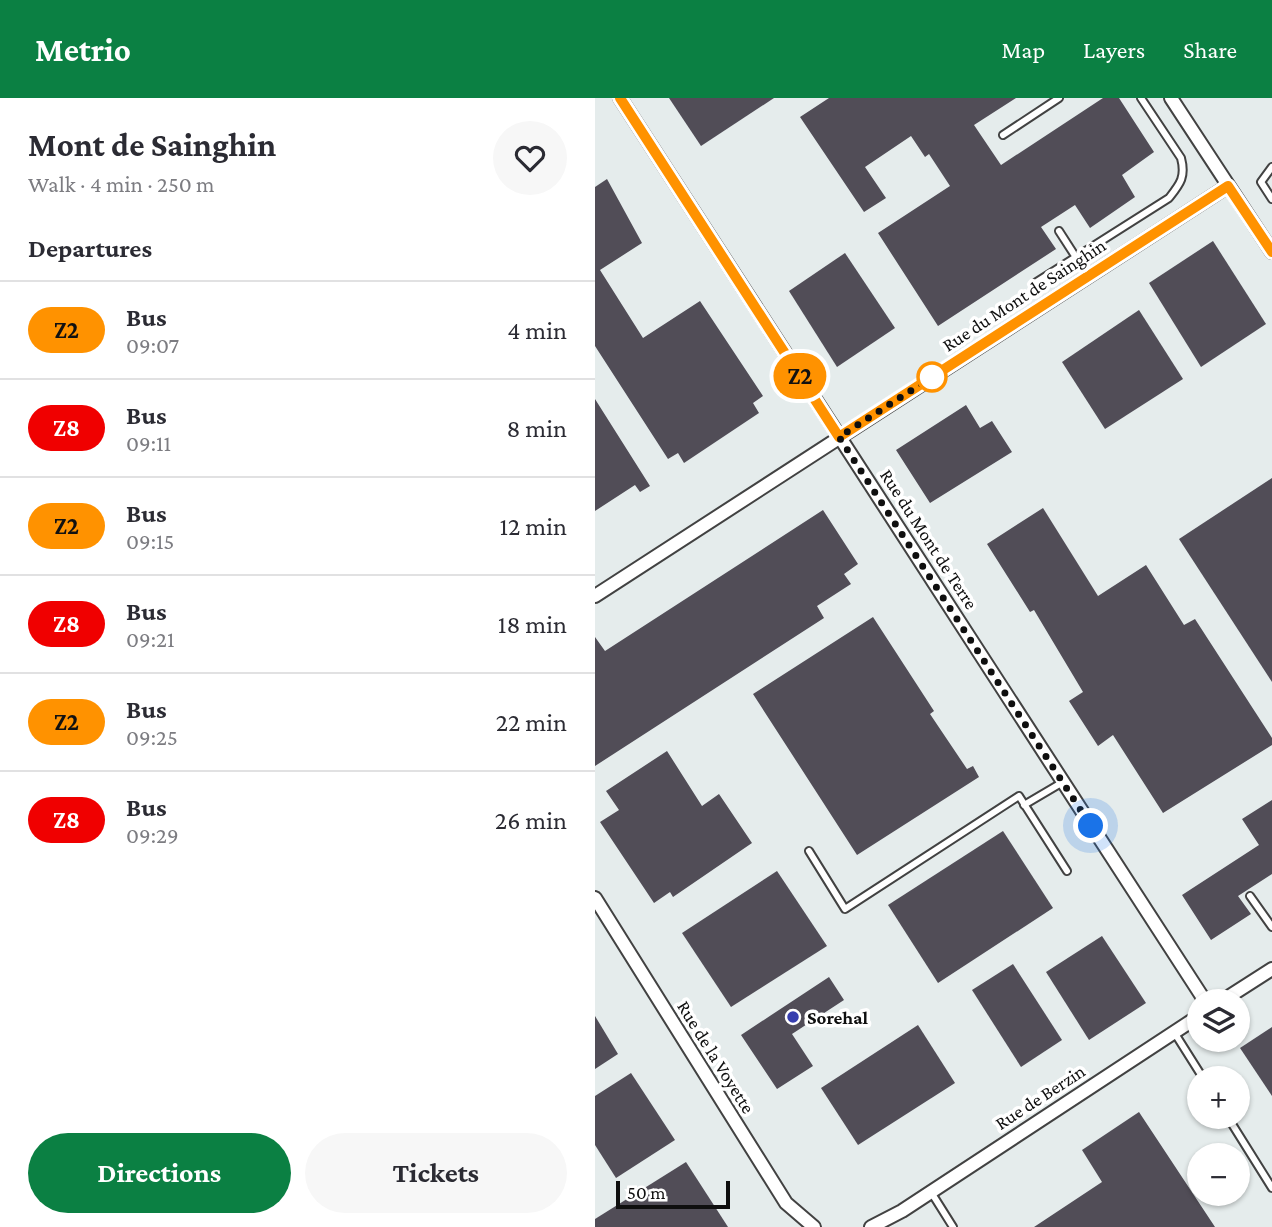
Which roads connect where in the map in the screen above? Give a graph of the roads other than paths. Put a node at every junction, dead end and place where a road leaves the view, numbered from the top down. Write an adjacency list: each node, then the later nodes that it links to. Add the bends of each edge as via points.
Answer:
1 (620, 98): 14 (street, Rue du Mont de Terre)
2 (1059, 98): 5 (lane)
3 (1141, 98): 11 (lane, via 1181,158 1182,183 1169,198)
4 (1171, 98): 7 (street)
5 (1003, 135)
6 (1272, 167): 8 (lane, via 1261,183)
7 (1228, 186): 10 (street); 12 (street, Rue du Mont de Sainghin)
8 (1272, 199)
9 (1059, 231): 11 (lane)
10 (1272, 252)
11 (1076, 257): 12 (lane); 13 (lane)
12 (1088, 276): 14 (street, Rue du Mont de Sainghin)
13 (1035, 283)
14 (839, 437): 15 (street, Rue du Mont de Sainghin); 16 (street, Rue du Mont de Terre)
15 (595, 596)
16 (1063, 782): 17 (lane); 24 (street, Rue du Mont de Terre)
17 (1024, 805): 18 (lane, via 1019,796 845,909); 19 (lane)
18 (809, 851)
19 (1067, 871)
20 (1250, 895): 22 (lane)
21 (595, 898): 32 (street, Rue de la Voyette, via 786,1203)
22 (1272, 927)
23 (1272, 969): 25 (street)
24 (1197, 989)
25 (1240, 989)
26 (1187, 1024): 27 (street, Rue de Berzin)
27 (1174, 1032): 28 (lane); 31 (street, Rue de Berzin)
28 (1195, 1066)
29 (1235, 1129): 30 (lane)
30 (1272, 1188)
31 (931, 1192): 33 (street, Rue de Berzin); 34 (lane)
32 (814, 1227)
33 (871, 1227)
34 (953, 1227)

